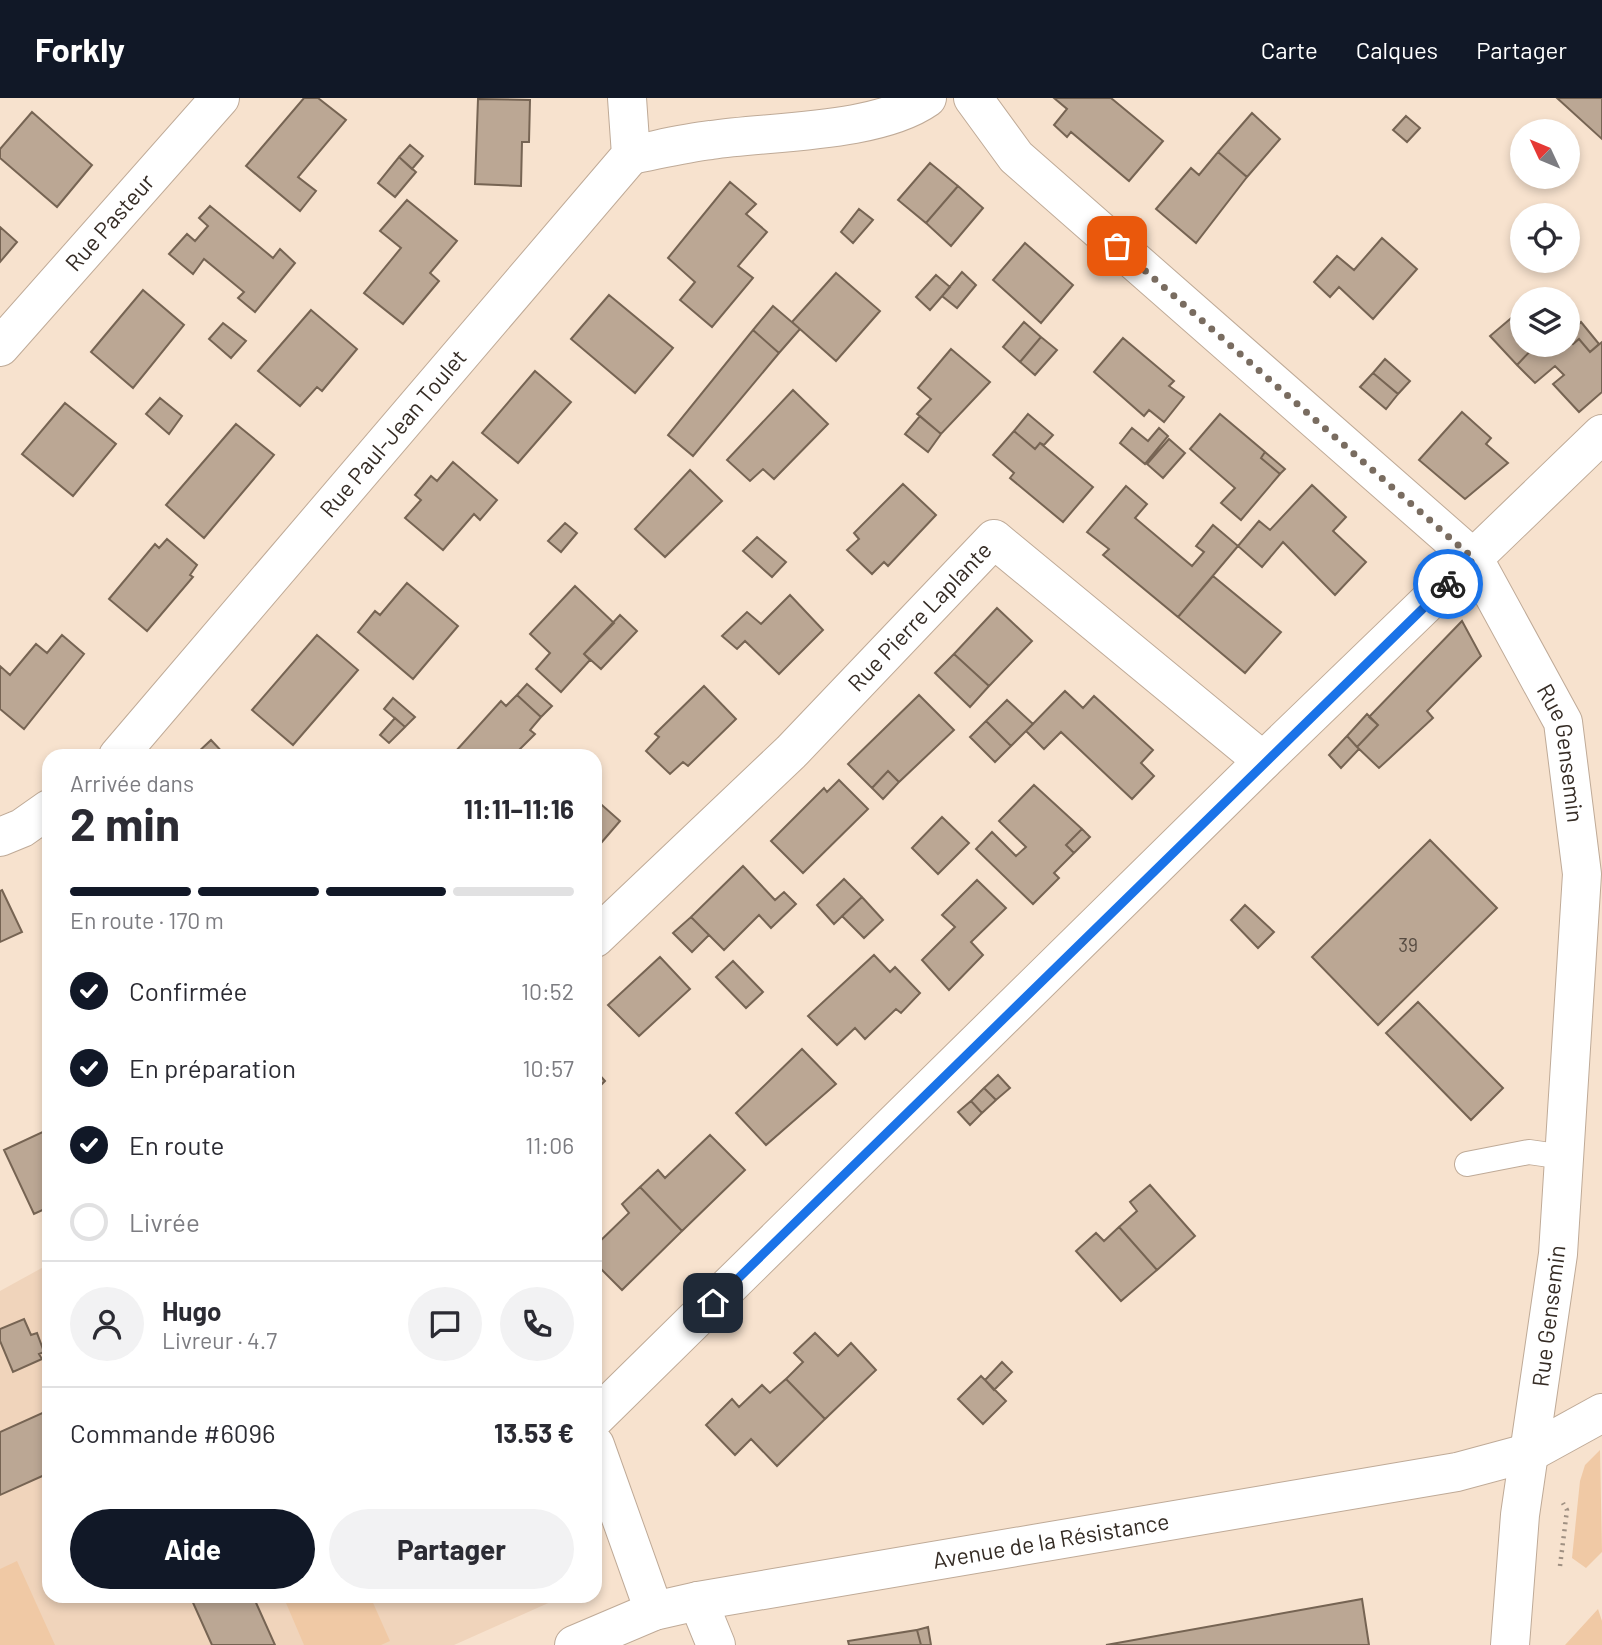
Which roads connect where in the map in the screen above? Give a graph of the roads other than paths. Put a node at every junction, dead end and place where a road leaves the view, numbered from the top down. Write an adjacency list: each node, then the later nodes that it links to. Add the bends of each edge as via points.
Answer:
1 (220, 98): 6 (street, Rue Pasteur)
2 (627, 98): 5 (street)
3 (927, 98): 5 (street, via 912,108 852,124 709,140)
4 (973, 98): 8 (street, Rue Gensemin, via 1016,157)
5 (631, 155): 9 (street, Rue Paul-Jean Toulet)
6 (0, 347)
7 (1602, 434): 8 (street)
8 (1474, 559): 10 (street); 14 (street, Rue Gensemin, via 1563,722 1581,874)
9 (124, 749)
10 (1263, 761): 13 (street, Rue Pierre Laplante, via 994,539 791,752); 16 (street)
11 (42, 814): 12 (street)
12 (0, 837)
13 (602, 931)
14 (1564, 1157): 15 (lane, via 1529,1152); 18 (street, Rue Gensemin, via 1558,1254)
15 (1467, 1164)
16 (602, 1412)
17 (1602, 1413): 18 (street, Avenue de la Résistance)
18 (1531, 1451): 20 (street, Avenue de la Résistance, via 1457,1472); 24 (street, Rue Gensemin, via 1520,1515)
19 (602, 1475): 21 (street)
20 (698, 1601): 21 (street, Avenue de la Résistance); 23 (street)
21 (654, 1611): 22 (street, Avenue de la Résistance)
22 (574, 1645)
23 (716, 1645)
24 (1510, 1645)

